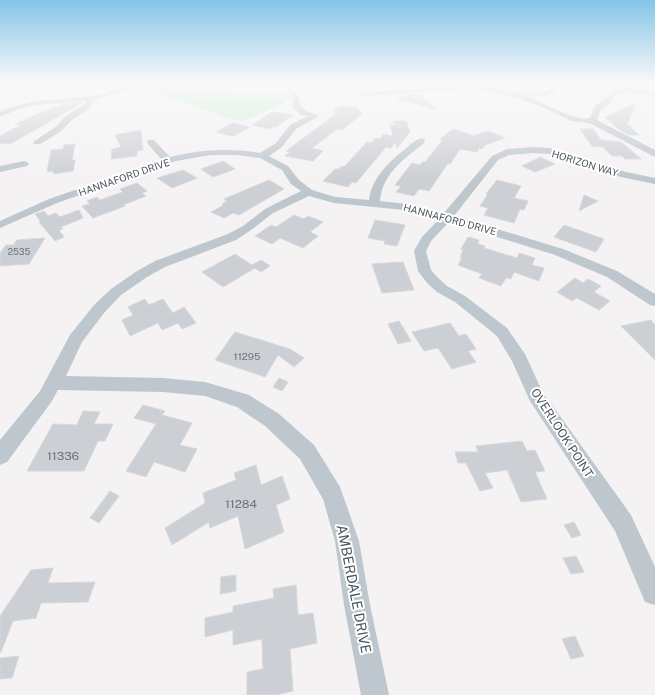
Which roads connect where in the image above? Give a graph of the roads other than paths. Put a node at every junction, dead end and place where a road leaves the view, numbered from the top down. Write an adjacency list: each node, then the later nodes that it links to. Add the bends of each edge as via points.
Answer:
1 (71, 116): 7 (street, via 57,130)
2 (314, 116): 10 (street, via 293,127 279,145)
3 (567, 116): 5 (street)
4 (595, 116): 5 (street)
5 (590, 120): 9 (street)
6 (421, 141): 16 (street, via 380,178 376,186)
7 (37, 142)
8 (150, 142): 11 (street)
9 (655, 154)
10 (262, 156): 11 (street, HANNAFORD DRIVE, via 216,152 193,154); 15 (street, HANNAFORD DRIVE, via 285,168 295,182)
11 (168, 161): 18 (street, HANNAFORD DRIVE, via 53,201)
12 (24, 164): 13 (street)
13 (0, 169)
14 (655, 181): 19 (street, HORIZON WAY, via 624,175 550,151 507,152 495,158)
15 (308, 192): 16 (street, HANNAFORD DRIVE, via 334,200); 23 (street, via 270,211 232,237 160,264 116,292 76,339)
16 (374, 203): 19 (street, HANNAFORD DRIVE, via 415,208)
17 (0, 211): 18 (street)
18 (17, 217): 20 (street); 21 (street)
19 (448, 217): 22 (street, HANNAFORD DRIVE, via 588,263 612,274); 25 (street, OVERLOOK POINT, via 426,240 420,252 425,271 442,289 460,299 502,332 519,359 536,396 623,523)
20 (0, 225)
21 (0, 229)
22 (655, 301)
23 (53, 383): 24 (street, via 46,396); 26 (street, AMBERDALE DRIVE, via 163,385 205,389 243,401 272,420 307,452 332,495 347,541 356,605)
24 (0, 455)
25 (654, 593)
26 (375, 695)

